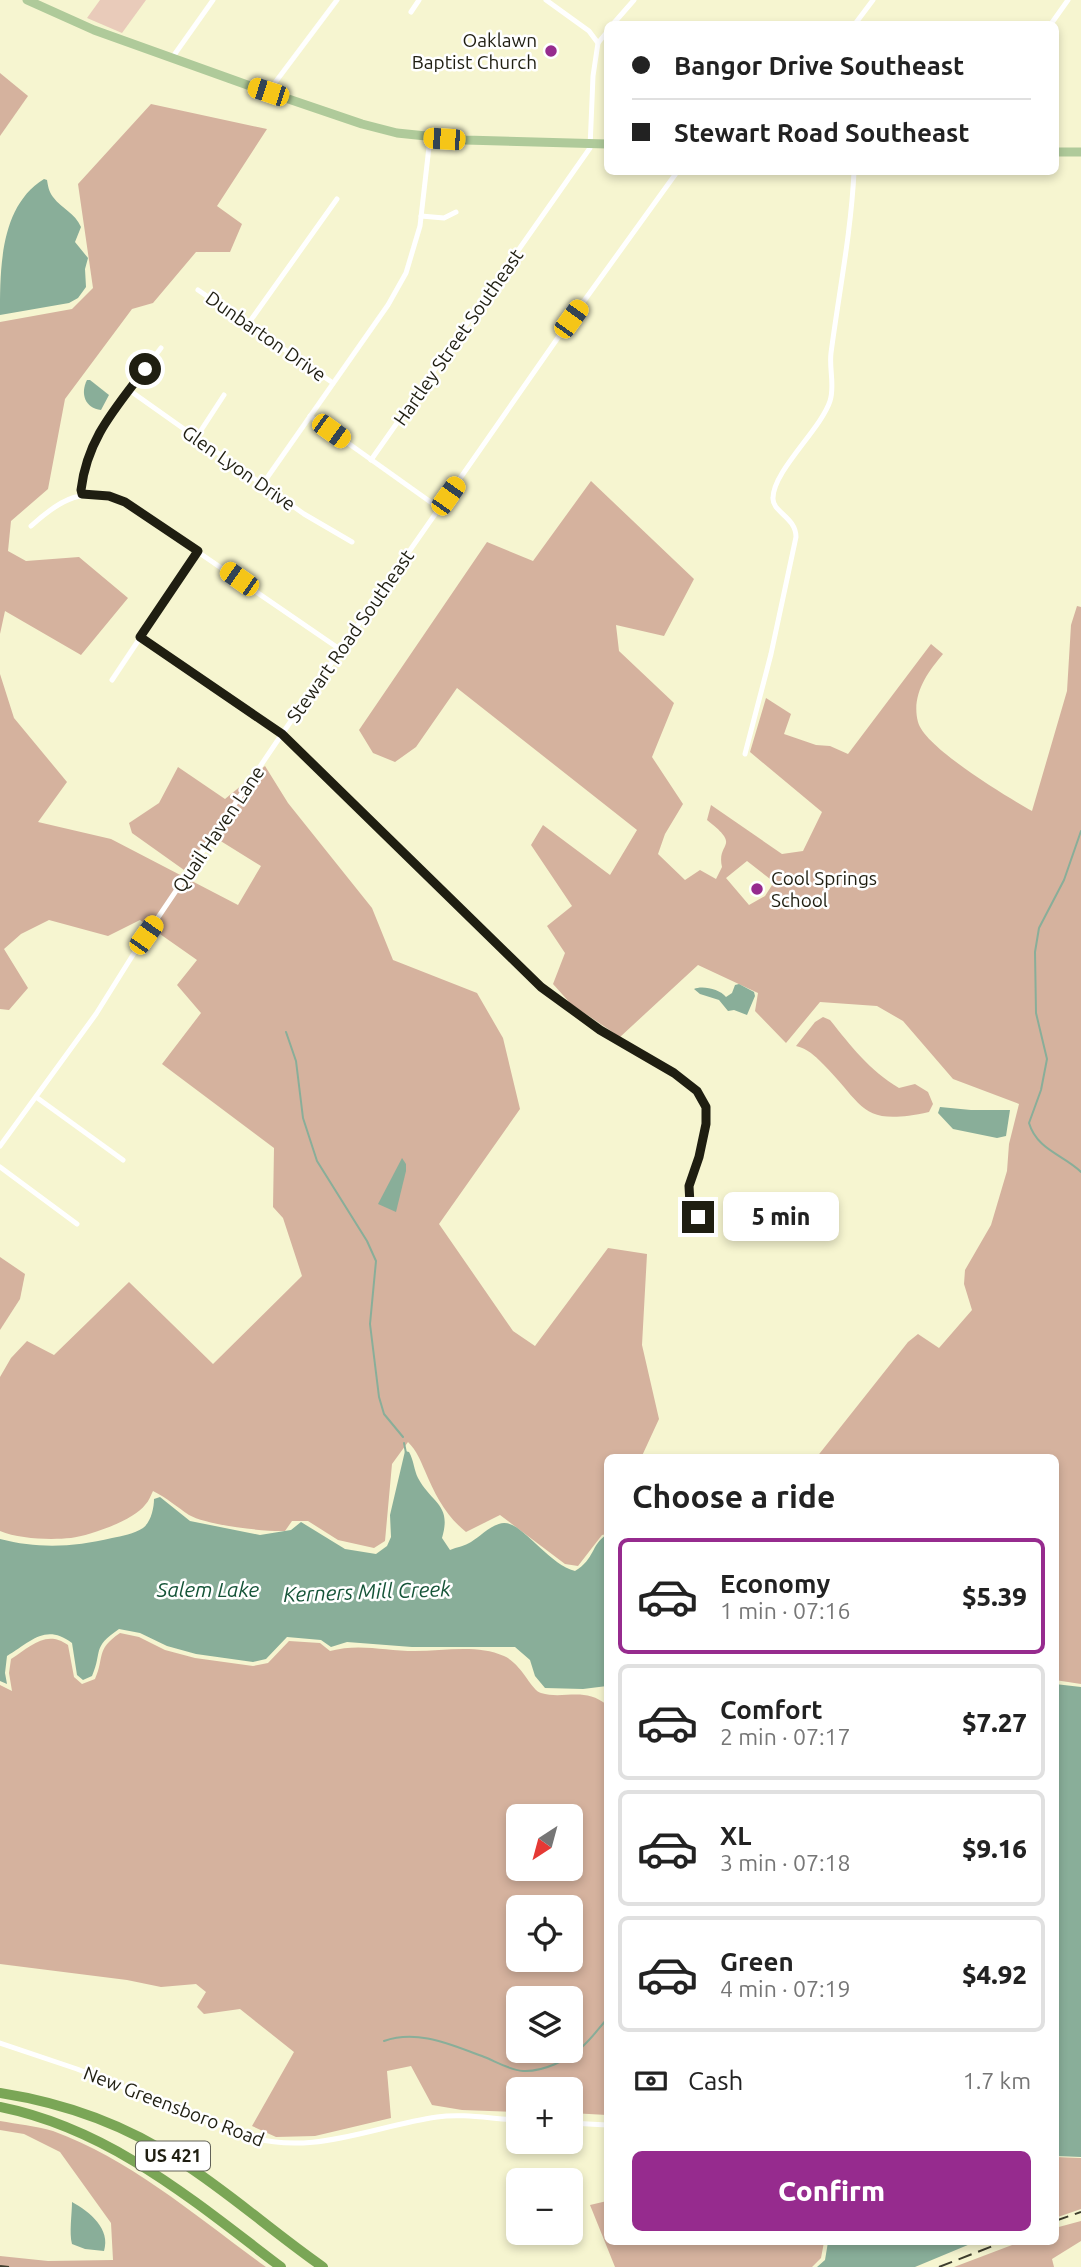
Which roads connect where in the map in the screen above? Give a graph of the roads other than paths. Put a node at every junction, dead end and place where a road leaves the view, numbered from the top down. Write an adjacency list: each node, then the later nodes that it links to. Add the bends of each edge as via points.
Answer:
1 (27, 0): 15 (main road)
2 (213, 0): 15 (street)
3 (337, 0): 16 (street)
4 (419, 0): 9 (street)
5 (547, 0): 14 (street)
6 (634, 0): 10 (street)
7 (873, 0): 11 (street)
8 (1068, 0): 12 (street)
9 (411, 12)
10 (616, 21)
11 (857, 21)
12 (1053, 21)
13 (604, 36): 14 (street)
14 (598, 43): 18 (street)
15 (172, 58): 16 (main road)
16 (268, 92): 17 (main road, via 362,124)
17 (430, 138): 18 (main road); 26 (street)
18 (590, 144): 19 (main road); 35 (street, Hartley Street Southeast)
19 (604, 144)
20 (1059, 152): 21 (main road)
21 (1081, 152)
22 (675, 175): 38 (street, Stewart Road Southeast)
23 (854, 175): 46 (street, via 830,360 830,401 785,469 773,496 775,505 794,524 796,537)
24 (337, 199): 28 (street)
25 (456, 212): 26 (street, via 444,218)
26 (421, 216): 30 (street, via 415,250 401,284)
27 (198, 290): 28 (street, Dunbarton Drive)
28 (248, 324): 30 (street, Dunbarton Drive)
29 (161, 348): 31 (street)
30 (333, 383): 33 (street)
31 (129, 390): 34 (street, Glen Lyon Drive); 37 (street, via 93,444 83,472)
32 (225, 395): 34 (street)
33 (310, 416): 35 (street); 36 (street)
34 (196, 438): 36 (street, Glen Lyon Drive)
35 (371, 460): 38 (street)
36 (262, 485): 40 (street, Glen Lyon Drive)
37 (82, 494): 39 (street, via 51,508); 41 (street, via 125,502)
38 (439, 508): 43 (street, Stewart Road Southeast)
39 (31, 526)
40 (352, 542)
41 (198, 551): 42 (street); 43 (street)
42 (140, 637): 44 (street); 45 (street)
43 (341, 650): 45 (street, Stewart Road Southeast)
44 (112, 680)
45 (282, 734): 47 (street, Quail Haven Lane); 52 (street, Stewart Road Southeast, via 541,987 697,1091 706,1107 706,1124 690,1181 690,1204 698,1217)
46 (745, 754)
47 (36, 1097): 48 (street, Quail Haven Lane); 49 (street)
48 (0, 1146)
49 (123, 1160)
50 (0, 1167): 51 (street)
51 (77, 1224)
52 (713, 1226)
53 (0, 2043): 56 (street, New Greensboro Road, via 274,2143 337,2138 447,2116)
54 (0, 2092): 60 (highway, US 421, via 79,2111 147,2141 194,2170)
55 (0, 2107): 59 (highway, US 421, via 73,2129 128,2156)
56 (506, 2119)
57 (583, 2123): 58 (street)
58 (604, 2124)
59 (281, 2267)
60 (323, 2267)

